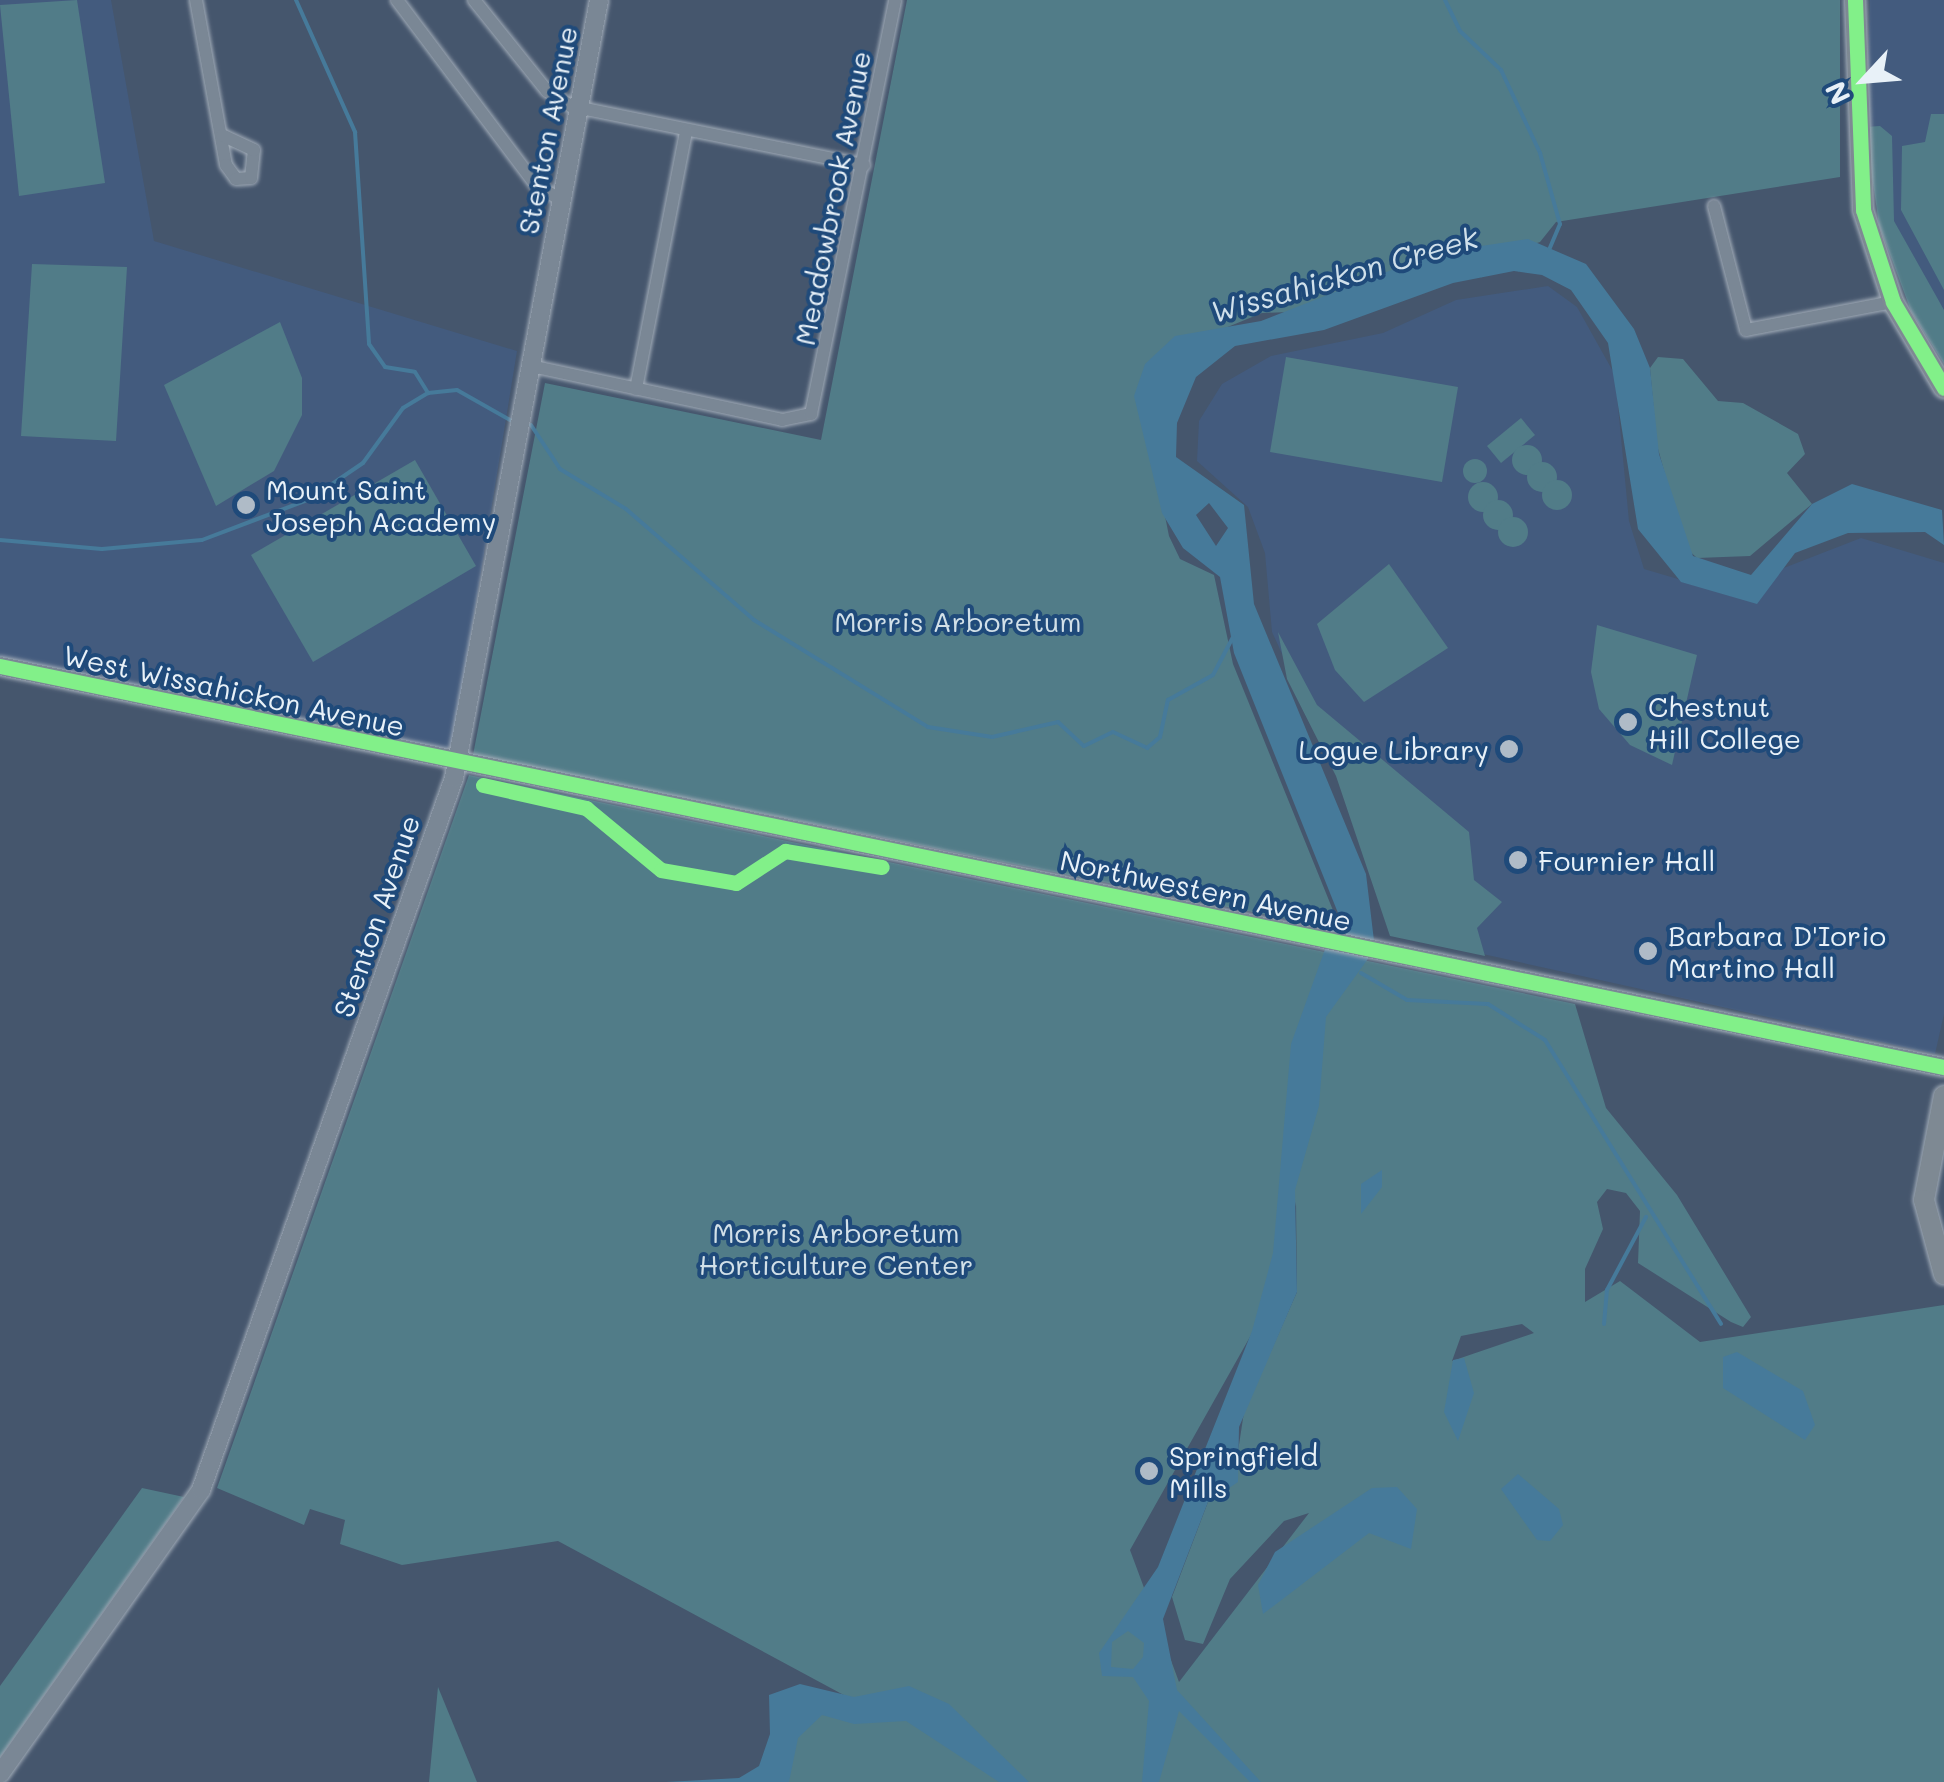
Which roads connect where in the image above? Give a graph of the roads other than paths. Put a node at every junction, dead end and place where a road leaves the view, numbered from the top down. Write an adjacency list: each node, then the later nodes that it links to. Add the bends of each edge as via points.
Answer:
1 (196, 0): 9 (street)
2 (397, 0): 11 (street, via 536,185)
3 (474, 0): 7 (street, via 547,91)
4 (600, 0): 7 (street, Stenton Avenue)
5 (895, 0): 10 (street, Meadowbrook Avenue)
6 (1855, 0): 13 (main road, via 1856,166)
7 (579, 109): 8 (street); 11 (street, Stenton Avenue)
8 (686, 130): 10 (street); 16 (street)
9 (222, 136)
10 (864, 164): 16 (street, Meadowbrook Avenue, via 817,404 806,418 782,420)
11 (561, 200): 14 (street, Stenton Avenue)
12 (1714, 206): 13 (street, via 1746,330)
13 (1894, 302): 15 (main road)
14 (531, 366): 16 (street); 18 (street, Stenton Avenue)
15 (1944, 388)
16 (636, 389)
17 (0, 666): 18 (street, West Wissahickon Avenue)
18 (458, 762): 19 (street, Northwestern Avenue); 22 (street, Stenton Avenue, via 201,1490)
19 (1944, 1068)
20 (1944, 1096): 21 (main road, via 1924,1211)
21 (1944, 1274)
22 (0, 1774)

